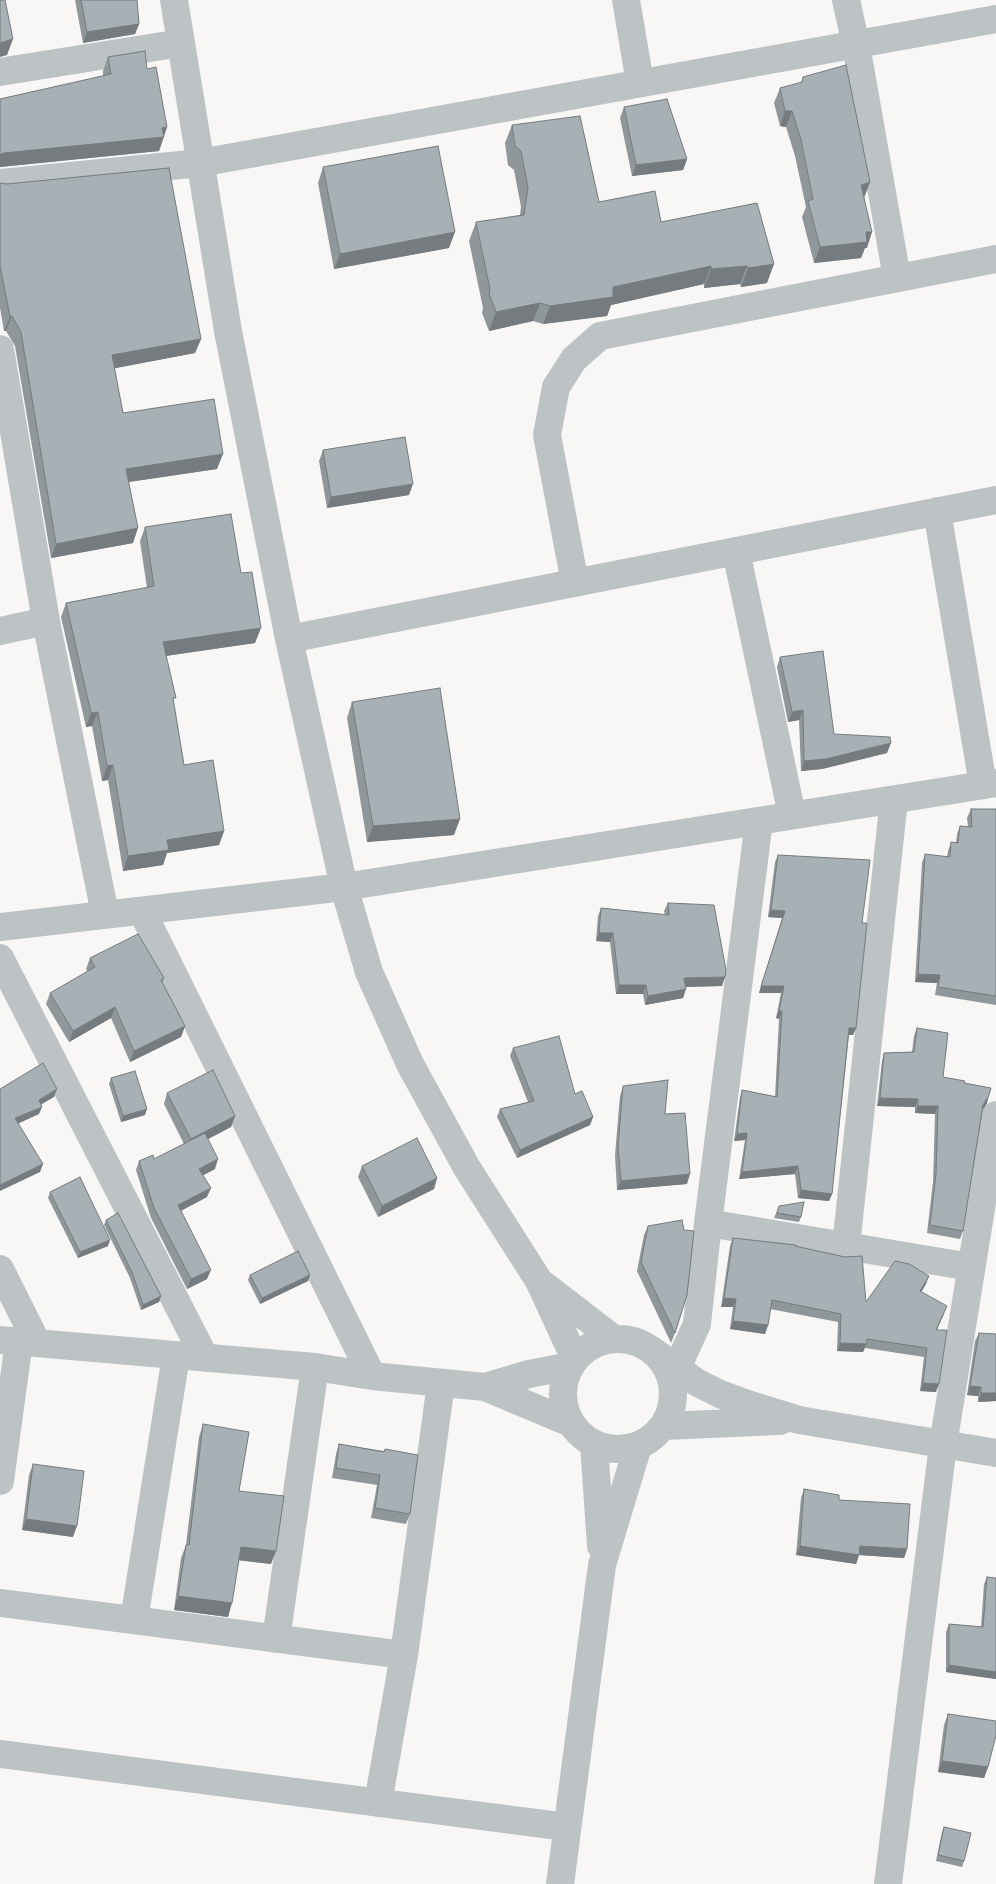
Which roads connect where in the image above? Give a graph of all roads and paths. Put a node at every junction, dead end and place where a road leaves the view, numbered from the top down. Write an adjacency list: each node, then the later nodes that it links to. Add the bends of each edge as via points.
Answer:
1 (174, 0): 5 (street)
2 (626, 0): 8 (street)
3 (846, 0): 6 (street)
4 (996, 19): 6 (street)
5 (181, 43): 7 (street); 9 (street)
6 (856, 45): 8 (street); 12 (street)
7 (0, 72)
8 (640, 83): 9 (street)
9 (200, 163): 10 (street); 20 (street, via 228,331)
10 (0, 182)
11 (996, 259): 12 (street)
12 (897, 278): 17 (street, via 600,336 574,359 556,387 547,435)
13 (0, 349): 18 (street)
14 (996, 500): 15 (street)
15 (937, 512): 16 (street); 21 (street)
16 (736, 551): 17 (street); 23 (street)
17 (575, 583): 20 (street)
18 (46, 621): 19 (street); 27 (street)
19 (0, 631)
20 (289, 640): 25 (street)
21 (989, 784): 22 (street)
22 (894, 799): 23 (street); 32 (street)
23 (792, 815): 24 (street)
24 (758, 821): 25 (street); 31 (street)
25 (344, 887): 26 (street); 35 (street, via 369,972 410,1064 467,1168)
26 (142, 911): 27 (street); 44 (street)
27 (105, 914): 28 (street)
28 (0, 927)
29 (0, 958): 40 (street)
30 (996, 1116): 33 (street)
31 (708, 1223): 32 (street); 43 (street, via 697,1324)
32 (846, 1246): 33 (street)
33 (971, 1267): 51 (street)
34 (0, 1270): 37 (street)
35 (539, 1281): 36 (street); 41 (street)
36 (614, 1339): 38 (street, via 636,1341); 41 (street, via 589,1347)
37 (19, 1341): 39 (street); 54 (street)
38 (650, 1349): 43 (street); 49 (street, via 670,1373 673,1388 673,1404)
39 (176, 1356): 40 (street); 57 (street)
40 (205, 1358): 42 (street)
41 (573, 1362): 46 (street); 48 (street, via 564,1383 563,1401)
42 (315, 1367): 44 (street); 58 (street)
43 (677, 1368): 47 (street, via 720,1394)
44 (372, 1376): 45 (street)
45 (441, 1383): 46 (street); 59 (street)
46 (485, 1387): 48 (street)
47 (799, 1420): 49 (street); 51 (street)
48 (572, 1423): 50 (street)
49 (664, 1426): 52 (street)
50 (594, 1444): 52 (street, via 623,1449); 55 (street)
51 (943, 1445): 53 (street); 64 (street)
52 (638, 1446): 55 (street)
53 (996, 1453)
54 (0, 1481)
55 (602, 1565): 62 (street)
56 (0, 1603): 57 (street)
57 (134, 1620): 58 (street)
58 (276, 1639): 59 (street)
59 (404, 1655): 61 (street)
60 (0, 1754): 61 (street)
61 (378, 1803): 62 (street)
62 (567, 1827): 63 (street)
63 (560, 1884)
64 (888, 1884)

